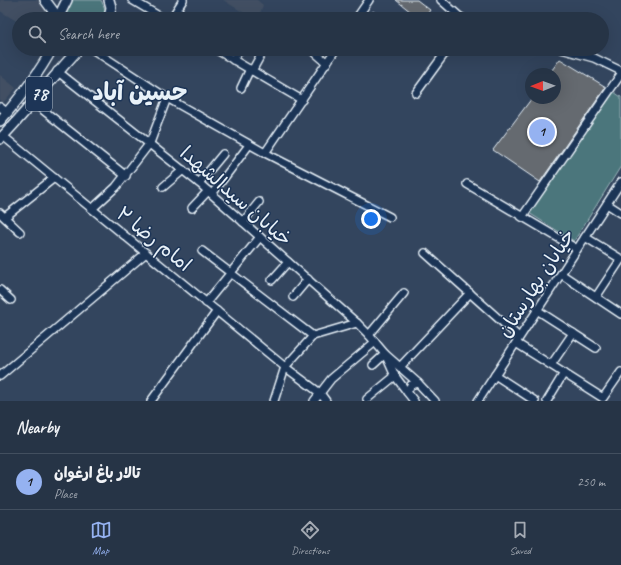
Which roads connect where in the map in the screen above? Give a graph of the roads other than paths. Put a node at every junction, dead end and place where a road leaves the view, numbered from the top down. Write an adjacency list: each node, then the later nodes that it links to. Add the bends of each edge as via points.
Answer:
1 (45, 0): 8 (main road)
2 (67, 0): 9 (main road)
3 (132, 0): 11 (street)
4 (183, 0): 12 (street)
5 (369, 0): 13 (street)
6 (441, 0): 14 (street)
7 (111, 2): 10 (main road)
8 (54, 12)
9 (61, 12)
10 (110, 12)
11 (152, 12)
12 (175, 12)
13 (361, 12)
14 (454, 12)
15 (48, 56): 35 (main road, 78)
16 (72, 56): 28 (main road, 78)
17 (103, 56): 32 (street)
18 (227, 56): 25 (street)
19 (236, 56): 25 (street)
20 (260, 56): 27 (street)
21 (319, 56): 26 (street)
22 (332, 56): 26 (street)
23 (443, 56): 31 (street)
24 (587, 56): 29 (street)
25 (234, 60): 27 (street)
26 (327, 63): 33 (street)
27 (251, 70): 30 (street); 33 (street)
28 (57, 71): 34 (main road, 78); 38 (street, خیابان سیدالشهدا)
29 (621, 73): 57 (street)
30 (241, 88)
31 (416, 93)
32 (167, 98): 38 (street); 39 (street)
33 (302, 100): 40 (street)
34 (33, 102): 37 (main road, 78); 43 (street)
35 (4, 110): 36 (main road, 78)
36 (0, 121)
37 (1, 138): 44 (street, امام رضا ۲)
38 (150, 143): 42 (street, خیابان سیدالشهدا); 43 (street)
39 (249, 144): 40 (street); 49 (street)
40 (265, 153): 56 (street)
41 (223, 154): 46 (street)
42 (183, 170): 46 (street, خیابان سیدالشهدا); 48 (street)
43 (126, 176): 53 (street)
44 (54, 178): 53 (street, امام رضا ۲); 55 (street)
45 (621, 182): 51 (street, خیابان بهارستان)
46 (199, 183): 49 (street, خیابان سیدالشهدا)
47 (467, 184): 57 (street)
48 (163, 187)
49 (210, 193): 52 (street); 58 (street, خیابان سیدالشهدا)
50 (259, 202): 58 (street)
51 (607, 204): 54 (street); 61 (street, خیابان بهارستان)
52 (192, 208)
53 (92, 209): 64 (street, امام رضا ۲)
54 (621, 213)
55 (2, 215): 59 (street)
56 (390, 217)
57 (522, 217): 62 (street)
58 (243, 222): 60 (street, خیابان سیدالشهدا)
59 (20, 232)
60 (260, 237): 67 (street, خیابان سیدالشهدا); 68 (street)
61 (585, 237): 62 (street, خیابان بهارستان); 66 (street)
62 (577, 249): 69 (street, خیابان بهارستان)
63 (202, 251): 68 (street)
64 (146, 253): 78 (street, امام رضا ۲); 97 (street)
65 (425, 253): 74 (street)
66 (621, 259): 76 (street)
67 (288, 262): 70 (street, خیابان سیدالشهدا); 71 (street)
68 (231, 272): 78 (street); 85 (street)
69 (561, 274): 76 (street); 79 (street, خیابان بهارستان)
70 (308, 279): 75 (street); 82 (street, خیابان سیدالشهدا)
71 (272, 280)
72 (0, 290): 77 (street)
73 (404, 293): 84 (street)
74 (470, 293): 86 (street); 93 (street)
75 (293, 297)
76 (596, 297): 81 (street)
77 (11, 300)
78 (206, 303): 80 (street, امام رضا ۲)
79 (537, 310): 83 (street); 86 (street, خیابان بهارستان)
80 (217, 311): 92 (street, امام رضا ۲); 103 (street)
81 (621, 314)
82 (357, 323): 84 (street, خیابان سیدالشهدا); 85 (street)
83 (573, 333): 88 (street); 91 (street)
84 (369, 335): 87 (street, خیابان سیدالشهدا)
85 (313, 336): 92 (street)
86 (517, 340): 91 (street); 96 (street, خیابان بهارستان)
87 (375, 342): 89 (street, خیابان سیدالشهدا); 100 (street, via 331,379)
88 (596, 348)
89 (385, 354): 90 (street); 93 (street); 98 (street)
90 (373, 365)
91 (551, 365): 95 (street)
92 (285, 367): 100 (street, امام رضا ۲); 104 (street)
93 (400, 367): 99 (street)
94 (621, 372): 95 (street, via 604,398)
95 (564, 373): 110 (street)
96 (495, 375): 108 (street, خیابان بهارستان); 109 (street)
97 (0, 376)
98 (395, 376): 101 (street); 102 (street)
99 (418, 383): 101 (street, via 410,385); 107 (street)
100 (320, 393): 105 (street); 106 (street, امام رضا ۲)
101 (409, 398)
102 (367, 399)
103 (151, 401)
104 (274, 401)
105 (314, 401)
106 (326, 401)
107 (435, 401)
108 (478, 401)
109 (535, 401)
110 (547, 401)

